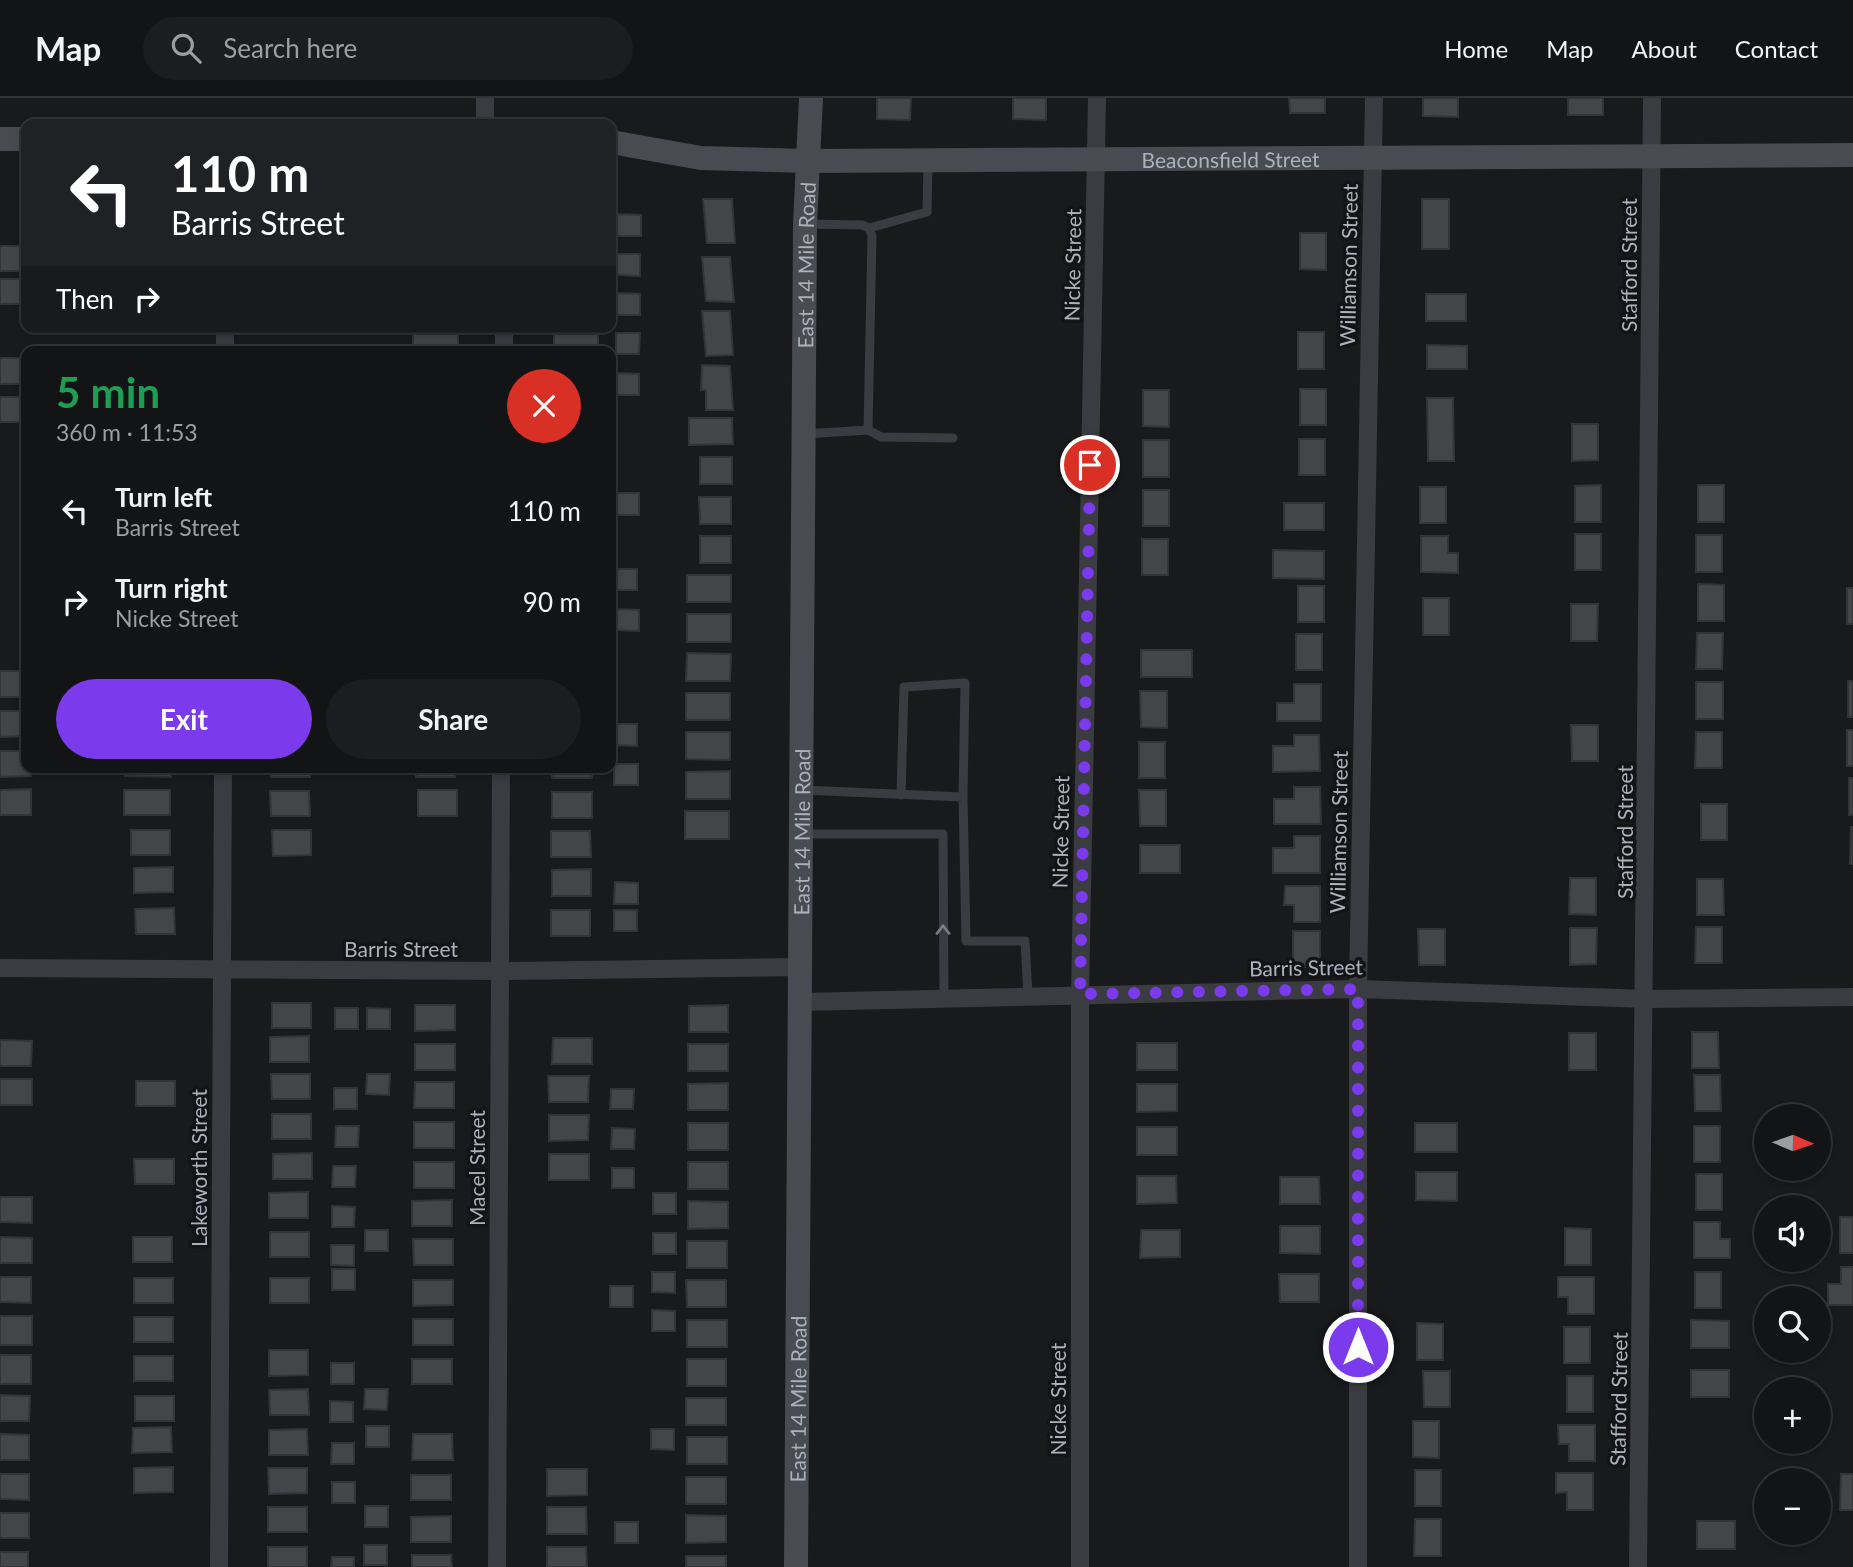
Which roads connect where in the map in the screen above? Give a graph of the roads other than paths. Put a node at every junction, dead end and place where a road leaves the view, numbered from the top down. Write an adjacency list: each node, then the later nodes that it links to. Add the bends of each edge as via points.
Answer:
1 (485, 98): 6 (street)
2 (811, 98): 15 (main road, East 14 Mile Road)
3 (1097, 98): 14 (street, Nicke Street)
4 (1374, 98): 11 (street, Williamson Street)
5 (1652, 98): 12 (street, Stafford Street)
6 (485, 119)
7 (0, 139): 8 (main road)
8 (21, 139)
9 (616, 143): 15 (main road, Beaconsfield Street, via 701,159)
10 (1853, 155): 12 (main road, Beaconsfield Street)
11 (1373, 157): 12 (main road, Beaconsfield Street); 14 (main road, Beaconsfield Street); 31 (street, Williamson Street)
12 (1651, 157): 36 (street, Stafford Street)
13 (928, 159): 14 (main road, Beaconsfield Street); 15 (main road, Beaconsfield Street); 17 (lane, via 927,212)
14 (1097, 159): 32 (street, Nicke Street)
15 (810, 161): 16 (main road, East 14 Mile Road)
16 (805, 224): 17 (lane); 19 (main road, East 14 Mile Road)
17 (869, 228): 18 (lane)
18 (868, 430): 19 (lane); 20 (lane, via 881,437)
19 (805, 434): 23 (main road, East 14 Mile Road)
20 (953, 438)
21 (223, 773): 29 (street, Lakeworth Street)
22 (501, 773): 30 (street, Macel Street)
23 (803, 790): 24 (lane); 26 (main road, East 14 Mile Road)
24 (901, 795): 25 (lane); 25 (lane, via 904,687 965,683)
25 (963, 797): 33 (lane, via 966,941 1025,941)
26 (802, 834): 27 (main road, East 14 Mile Road); 35 (lane, one-way to 26, via 943,834)
27 (801, 967): 30 (street, Barris Street); 37 (main road, East 14 Mile Road)
28 (0, 968): 29 (street, Barris Street)
29 (222, 970): 30 (street, Barris Street); 38 (street, Lakeworth Street)
30 (499, 971): 39 (street, Macel Street)
31 (1358, 989): 32 (street, Barris Street); 36 (street, Barris Street); 42 (street, Williamson Street)
32 (1080, 994): 33 (street, Barris Street); 41 (street, Nicke Street)
33 (1028, 996): 35 (street, Barris Street)
34 (1853, 997): 36 (street, Barris Street)
35 (944, 999): 37 (street, Barris Street)
36 (1646, 999): 43 (street, Stafford Street)
37 (801, 1002): 40 (main road, East 14 Mile Road)
38 (219, 1567)
39 (497, 1567)
40 (796, 1567)
41 (1080, 1567)
42 (1358, 1567)
43 (1638, 1567)

